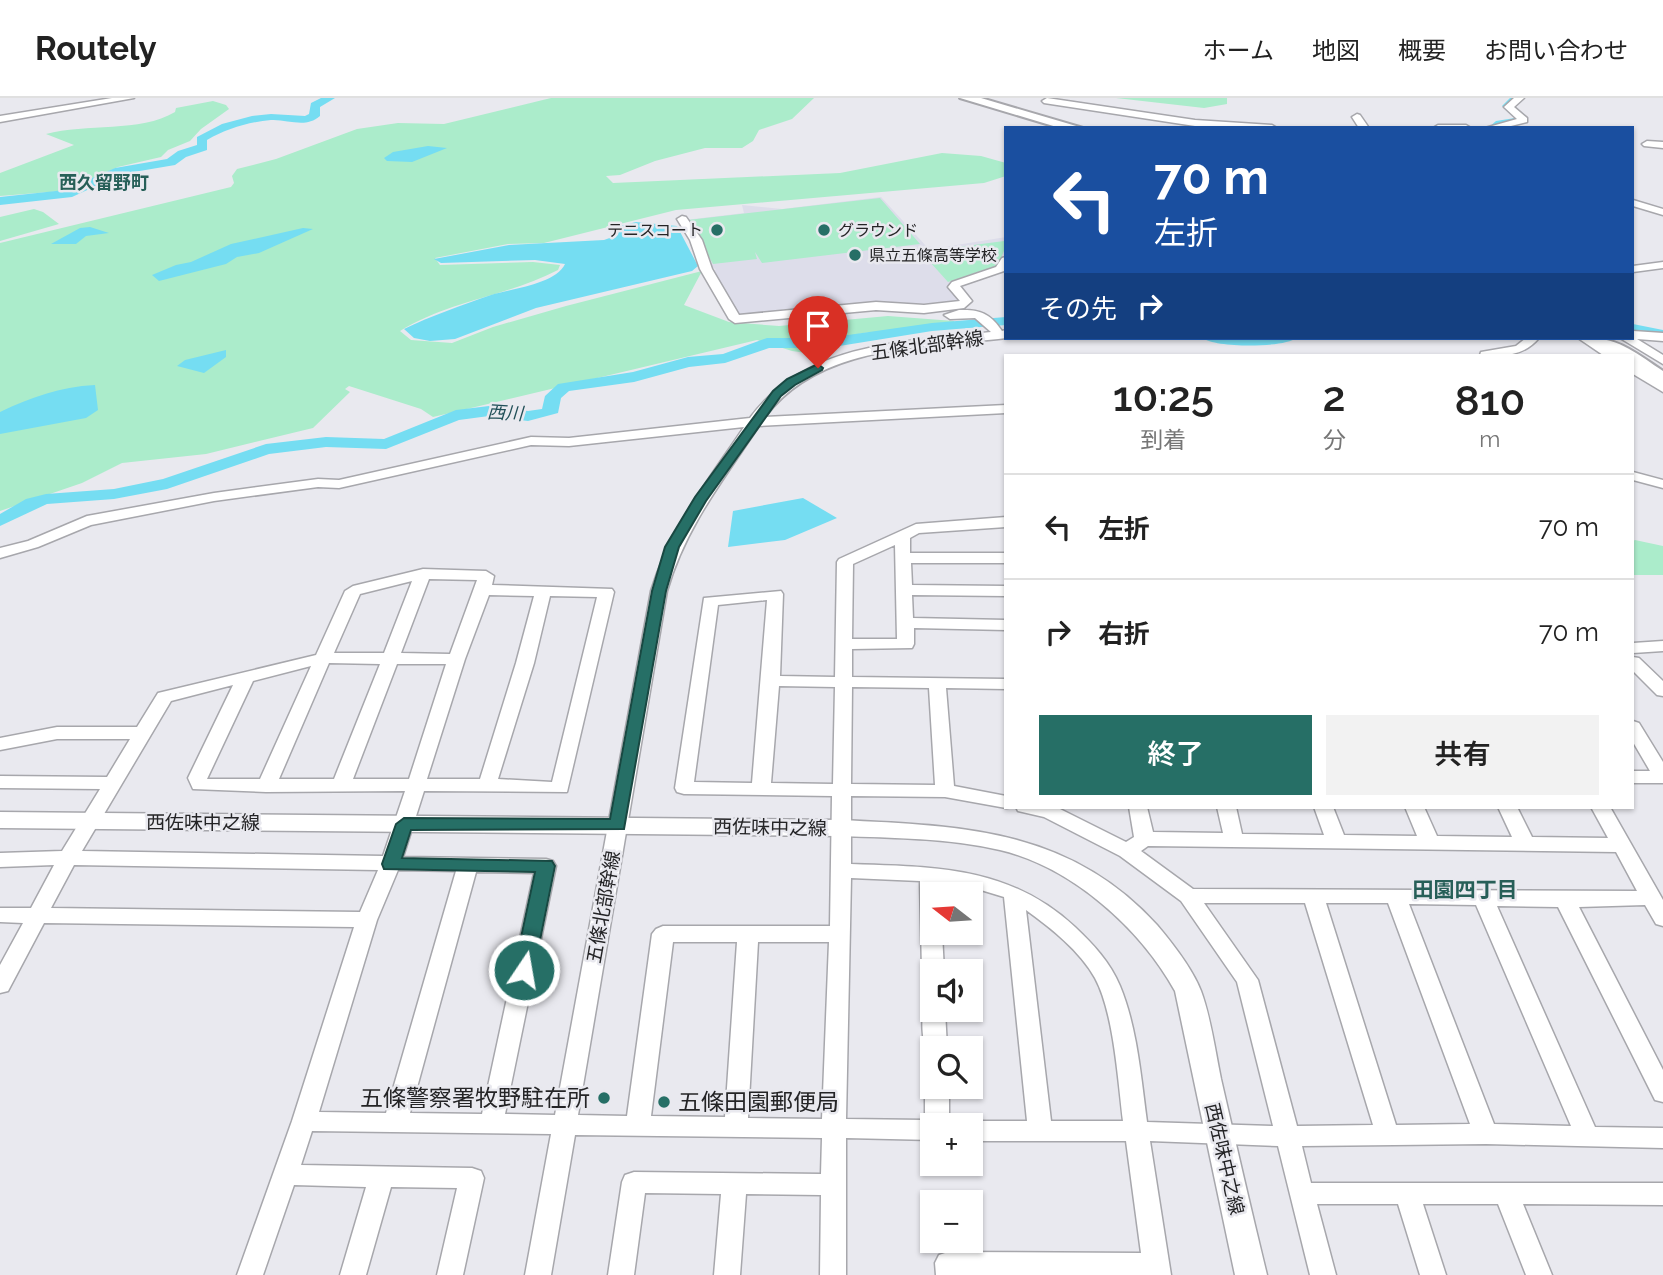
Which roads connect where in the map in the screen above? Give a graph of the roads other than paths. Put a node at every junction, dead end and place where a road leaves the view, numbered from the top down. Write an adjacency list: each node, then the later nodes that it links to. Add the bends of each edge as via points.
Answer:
1 (129, 98): 6 (street)
2 (966, 98): 7 (highway)
3 (1519, 98): 11 (street, via 1510,107 1524,120)
4 (1049, 102): 8 (street); 9 (street)
5 (1357, 117): 10 (street)
6 (0, 119)
7 (1069, 126)
8 (1143, 126)
9 (1231, 126)
10 (1363, 126)
11 (1497, 126)
12 (1647, 144): 13 (street)
13 (1663, 145)
14 (1634, 203): 15 (street)
15 (1663, 212)
16 (682, 219): 20 (street, via 735,319)
17 (1004, 263): 20 (street, via 1000,269 954,286 964,304)
18 (1663, 265): 19 (street)
19 (1634, 269)
20 (796, 312): 21 (street, via 805,319 887,312 920,317 977,313)
21 (1003, 335): 37 (street, 五條北部幹線, via 833,362 791,382)
22 (1634, 335): 23 (street)
23 (1663, 337)
24 (1587, 340): 29 (street)
25 (1600, 340): 30 (highway)
26 (1629, 340): 32 (street)
27 (1521, 347): 28 (street)
28 (1490, 354)
29 (1609, 354)
30 (1624, 354)
31 (1634, 360): 34 (highway)
32 (1663, 360)
33 (1634, 370): 35 (street)
34 (1663, 379)
35 (1663, 388)
36 (1004, 409): 37 (street)
37 (756, 422): 42 (street, via 569,442 531,441 340,484 214,497 87,521); 90 (street, 五條北部幹線, via 672,547 659,591)
38 (1634, 476): 39 (street)
39 (1663, 484)
40 (1004, 522): 41 (street, via 916,529)
41 (902, 537): 43 (street); 52 (street, via 845,562)
42 (0, 553)
43 (904, 558): 44 (street); 47 (street)
44 (1004, 558)
45 (423, 574): 46 (street, via 486,576); 55 (street, via 354,591); 56 (street)
46 (483, 590): 48 (street); 57 (street)
47 (903, 590): 49 (street); 50 (street)
48 (543, 592): 72 (street); 72 (street, via 606,592 560,788)
49 (1004, 592)
50 (905, 623): 51 (street); 52 (street, via 905,644)
51 (1004, 625)
52 (844, 644): 61 (street)
53 (1663, 646): 54 (street)
54 (1634, 648)
55 (323, 658): 56 (street); 59 (street); 73 (street)
56 (391, 658): 57 (street); 74 (street)
57 (456, 659): 75 (street)
58 (1634, 663): 64 (street)
59 (246, 676): 66 (street, via 164,697); 73 (street, via 197,778 201,785)
60 (771, 681): 61 (street); 76 (street); 76 (street, via 775,594 709,601 684,788)
61 (843, 682): 62 (street); 77 (street)
62 (937, 683): 63 (street); 78 (street)
63 (1004, 684)
64 (1663, 691)
65 (1634, 729): 69 (street)
66 (140, 733): 67 (street, via 57,733); 71 (street)
67 (0, 744)
68 (1634, 777): 69 (street)
69 (1663, 777)
70 (0, 782): 71 (street)
71 (115, 783): 88 (street)
72 (487, 785): 75 (street)
73 (266, 786): 74 (street)
74 (341, 786): 75 (street)
75 (415, 787): 89 (street)
76 (761, 789): 77 (street)
77 (842, 789): 78 (street); 91 (street)
78 (945, 791): 79 (street)
79 (1004, 802)
80 (1037, 809): 98 (street)
81 (1138, 809): 92 (street)
82 (1227, 809): 94 (street)
83 (1325, 809): 93 (street)
84 (1416, 809): 95 (street)
85 (1508, 809): 96 (street)
86 (1602, 809): 97 (street)
87 (0, 820): 88 (main road, 西佐味中之線)
88 (92, 821): 89 (main road, 西佐味中之線); 99 (street)
89 (404, 824): 90 (main road, 西佐味中之線); 101 (street)
90 (617, 825): 91 (main road, 西佐味中之線); 125 (street, 五條北部幹線)
91 (840, 828): 103 (street); 134 (main road, 西佐味中之線, via 958,836 1020,847 1107,892 1170,956 1188,991)
92 (1144, 839): 94 (street); 98 (street)
93 (1336, 840): 94 (street); 95 (street)
94 (1234, 841)
95 (1429, 841): 96 (street)
96 (1525, 843): 97 (street)
97 (1621, 845): 110 (street)
98 (1127, 851): 106 (street)
99 (68, 858): 100 (street); 101 (street); 113 (street)
100 (0, 860)
101 (391, 864): 102 (street); 115 (street)
102 (468, 866): 122 (street); 123 (street, via 545,866)
103 (840, 871): 104 (street); 116 (street)
104 (930, 873): 105 (street); 118 (street)
105 (1014, 894): 129 (street); 130 (street, via 1080,944 1103,974 1115,1003)
106 (1188, 896): 107 (street); 135 (street, via 1247,980)
107 (1313, 896): 108 (street); 132 (street)
108 (1396, 896): 109 (street); 133 (street)
109 (1483, 898): 111 (street); 136 (street)
110 (1651, 898): 111 (street); 114 (street)
111 (1565, 900): 120 (street)
112 (0, 915): 113 (street)
113 (37, 915): 115 (street); 119 (street)
114 (1663, 919)
115 (367, 920): 121 (street)
116 (840, 934): 117 (street); 127 (street)
117 (748, 936): 124 (street, via 663,934); 126 (street)
118 (933, 959)
119 (1, 981)
120 (1663, 1093)
121 (304, 1121): 122 (street); 138 (street)
122 (395, 1123): 123 (street)
123 (491, 1125): 125 (street)
124 (638, 1125): 125 (street); 126 (street)
125 (565, 1126): 151 (street, 五條北部幹線)
126 (736, 1126): 127 (street)
127 (834, 1129): 128 (street); 141 (street)
128 (920, 1130)
129 (1040, 1130): 130 (street); 131 (street)
130 (1138, 1130): 134 (street); 147 (street)
131 (983, 1131)
132 (1387, 1133): 133 (street); 135 (street)
133 (1486, 1133): 136 (street)
134 (1219, 1135): 135 (street); 156 (main road, 西佐味中之線)
135 (1285, 1136): 143 (street)
136 (1588, 1138): 137 (street)
137 (1663, 1138)
138 (284, 1175): 139 (street); 148 (street)
139 (381, 1178): 149 (street); 150 (street, via 472,1178)
140 (734, 1185): 141 (street); 152 (street, via 634,1182); 153 (street)
141 (834, 1185): 154 (street)
142 (1407, 1192): 143 (street); 144 (street); 158 (street)
143 (1301, 1193): 157 (street)
144 (1506, 1193): 145 (street); 159 (street)
145 (1663, 1194)
146 (1051, 1270): 147 (street); 155 (street, via 948,1263)
147 (1157, 1270)
148 (250, 1275)
149 (353, 1275)
150 (450, 1275)
151 (538, 1275)
152 (621, 1275)
153 (727, 1275)
154 (833, 1275)
155 (949, 1275)
156 (1251, 1275)
157 (1323, 1275)
158 (1433, 1275)
159 (1539, 1275)

